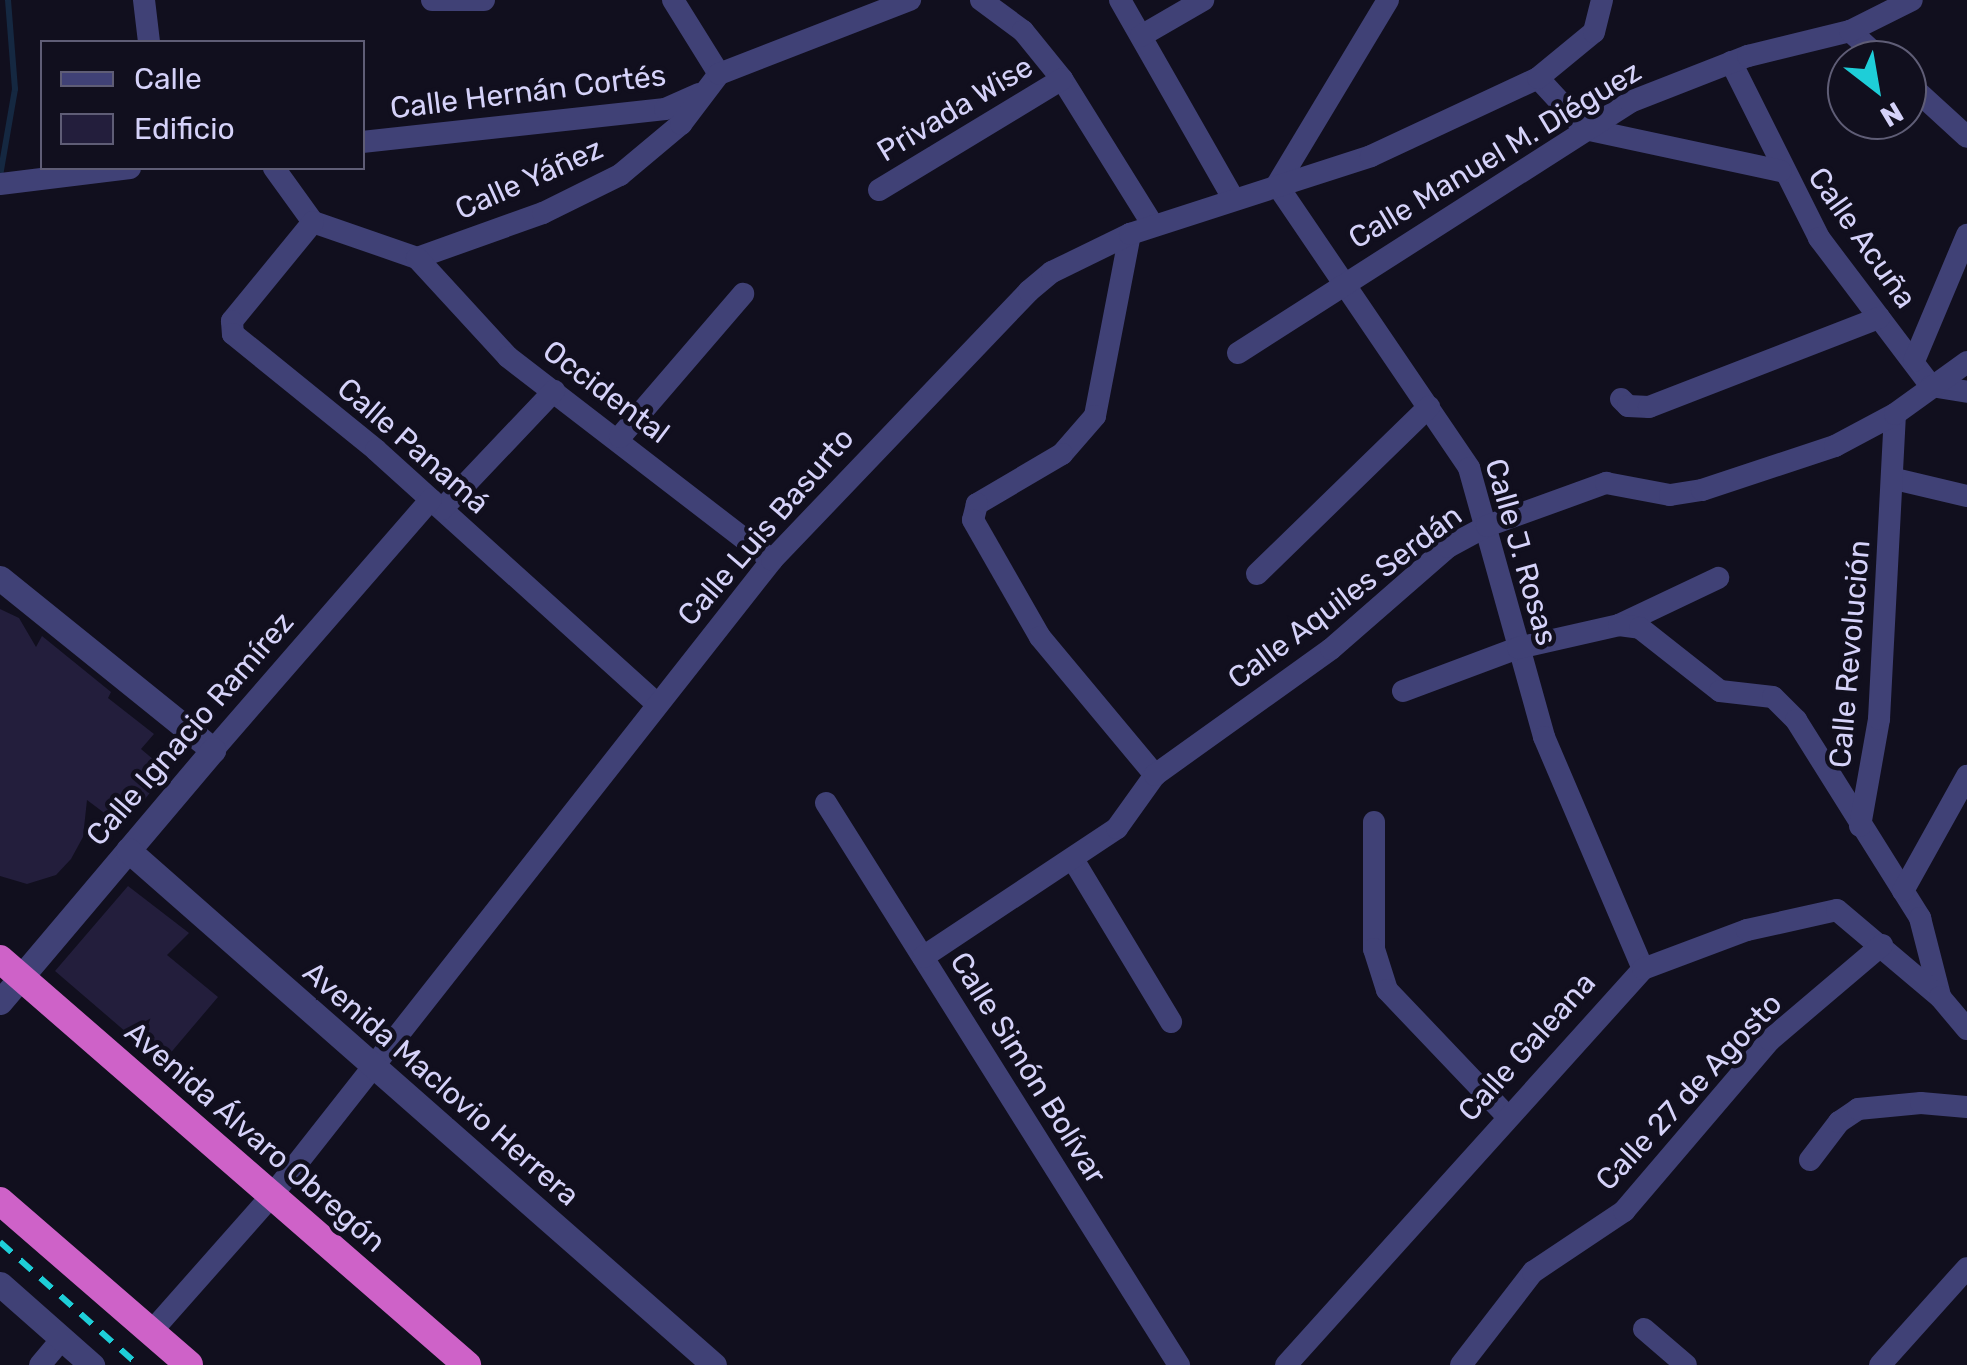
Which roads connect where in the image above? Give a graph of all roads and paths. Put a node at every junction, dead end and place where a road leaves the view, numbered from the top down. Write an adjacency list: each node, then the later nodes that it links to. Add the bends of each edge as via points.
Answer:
1 (144, 0): 14 (street)
2 (432, 0): 3 (street)
3 (484, 0)
4 (673, 0): 17 (street)
5 (910, 0): 17 (street, Calle Yáñez)
6 (981, 0): 19 (street, via 1023,31)
7 (1120, 0): 13 (street)
8 (1203, 0): 13 (street)
9 (1388, 0): 29 (street)
10 (1602, 0): 18 (street, Calle Luis Basurto, via 1594,32)
11 (1912, 0): 12 (street, Calle Manuel M. Diéguez)
12 (1850, 31): 15 (street); 16 (street, Calle Manuel M. Diéguez)
13 (1141, 36): 31 (street)
14 (149, 40)
15 (1860, 40)
16 (1730, 62): 22 (street, Calle Manuel M. Diéguez, via 1656,90); 27 (street, Calle Acuña)
17 (719, 74): 20 (street, Calle Yáñez)
18 (1538, 78): 22 (street); 29 (street, Calle Luis Basurto, via 1409,141)
19 (1062, 79): 30 (street, Privada Wise); 33 (street)
20 (699, 94): 24 (street, Calle Hernán Cortés, via 665,109); 36 (street, Calle Yáñez, via 656,148 608,182)
21 (1927, 100): 23 (street)
22 (1584, 129): 27 (street); 37 (street, Calle Manuel M. Diéguez)
23 (1967, 136)
24 (365, 142)
25 (114, 170): 28 (street)
26 (275, 170): 32 (street)
27 (1781, 171): 39 (street, Calle Acuña, via 1819,238)
28 (0, 184)
29 (1278, 185): 31 (street, Calle Luis Basurto); 37 (street, Calle J. Rosas)
30 (879, 190)
31 (1232, 198): 33 (street, Calle Luis Basurto)
32 (313, 222): 36 (street); 52 (street, Calle Panamá, via 232,321 233,334)
33 (1153, 224): 34 (street, Calle Luis Basurto)
34 (1130, 234): 54 (street, Calle Luis Basurto, via 1052,272 1029,291); 63 (street, via 1095,416 1062,454 977,504 973,520 1040,637)
35 (1967, 235): 41 (street)
36 (417, 258): 44 (street, Occidental, via 508,357)
37 (1342, 283): 40 (street, Calle Manuel M. Diéguez); 47 (street, Calle J. Rosas)
38 (743, 294): 49 (street)
39 (1879, 318): 41 (street, Calle Acuña); 46 (street, via 1649,408 1628,406)
40 (1238, 353)
41 (1914, 360): 43 (street, Calle Acuña)
42 (1967, 362): 43 (street, Calle Aquiles Serdán)
43 (1931, 386): 45 (street); 48 (street, Calle Aquiles Serdán)
44 (554, 391): 49 (street, Occidental); 52 (street, Calle Ignacio Ramírez)
45 (1967, 392)
46 (1621, 398)
47 (1430, 407): 53 (street, Calle J. Rosas, via 1469,468); 55 (street)
48 (1895, 414): 50 (street, Calle Revolución); 53 (street, Calle Aquiles Serdán, via 1835,446 1702,490 1670,495 1606,483)
49 (620, 437): 54 (street, Occidental)
50 (1895, 479): 51 (street); 67 (street, Calle Revolución, via 1879,719)
51 (1967, 496)
52 (437, 504): 61 (street, Calle Panamá); 62 (street, Calle Ignacio Ramírez)
53 (1487, 526): 59 (street, Calle J. Rosas); 63 (street, Calle Aquiles Serdán, via 1448,547 1332,650)
54 (772, 560): 61 (street, Calle Luis Basurto)
55 (1257, 574)
56 (0, 578): 62 (street)
57 (1718, 578): 58 (street)
58 (1619, 624): 59 (street); 67 (street, via 1654,637 1720,690 1758,693 1786,706)
59 (1518, 648): 60 (street); 74 (street, Calle J. Rosas, via 1564,790)
60 (1403, 691)
61 (656, 702): 79 (street, Calle Luis Basurto)
62 (213, 750): 68 (street, Calle Ignacio Ramírez)
63 (1155, 775): 69 (street, Calle Aquiles Serdán, via 1117,828)
64 (1967, 776): 70 (street)
65 (826, 803): 72 (street, Calle Simón Bolívar)
66 (1374, 822): 81 (street, via 1374,949 1387,990)
67 (1860, 826): 70 (street)
68 (128, 850): 73 (street, Calle Ignacio Ramírez); 79 (street, Avenida Maclovio Herrera)
69 (1074, 861): 72 (street, Calle Aquiles Serdán); 77 (street)
70 (1903, 891): 75 (street, via 1920,918)
71 (1882, 945): 74 (street, Calle Galeana, via 1851,917 1820,911); 75 (street); 98 (street, Calle 27 de Agosto, via 1770,1040 1624,1211 1533,1272)
72 (923, 957): 96 (street, Calle Simón Bolívar)
73 (10, 968): 76 (street, Calle Ignacio Ramírez); 83 (highway, Avenida Álvaro Obregón)
74 (1644, 969): 81 (street, Calle Galeana)
75 (1940, 997): 78 (street)
76 (0, 1002)
77 (1171, 1022)
78 (1967, 1030)
79 (372, 1069): 83 (street, Calle Luis Basurto); 95 (street, Avenida Maclovio Herrera)
80 (1967, 1107): 82 (street, via 1858,1109)
81 (1506, 1115): 97 (street, Calle Galeana)
82 (1810, 1160)
83 (273, 1194): 88 (street, Calle Luis Basurto); 94 (highway, Avenida Álvaro Obregón)
84 (0, 1201): 88 (highway)
85 (1967, 1268): 90 (street)
86 (0, 1284): 89 (street)
87 (1644, 1329): 99 (street)
88 (150, 1332): 93 (highway)
89 (62, 1339): 91 (street); 92 (street)
90 (1888, 1357): 100 (street)
91 (40, 1365)
92 (92, 1365)
93 (188, 1365)
94 (467, 1365)
95 (714, 1365)
96 (1179, 1365)
97 (1286, 1365)
98 (1461, 1365)
99 (1686, 1365)
100 (1914, 1365)

